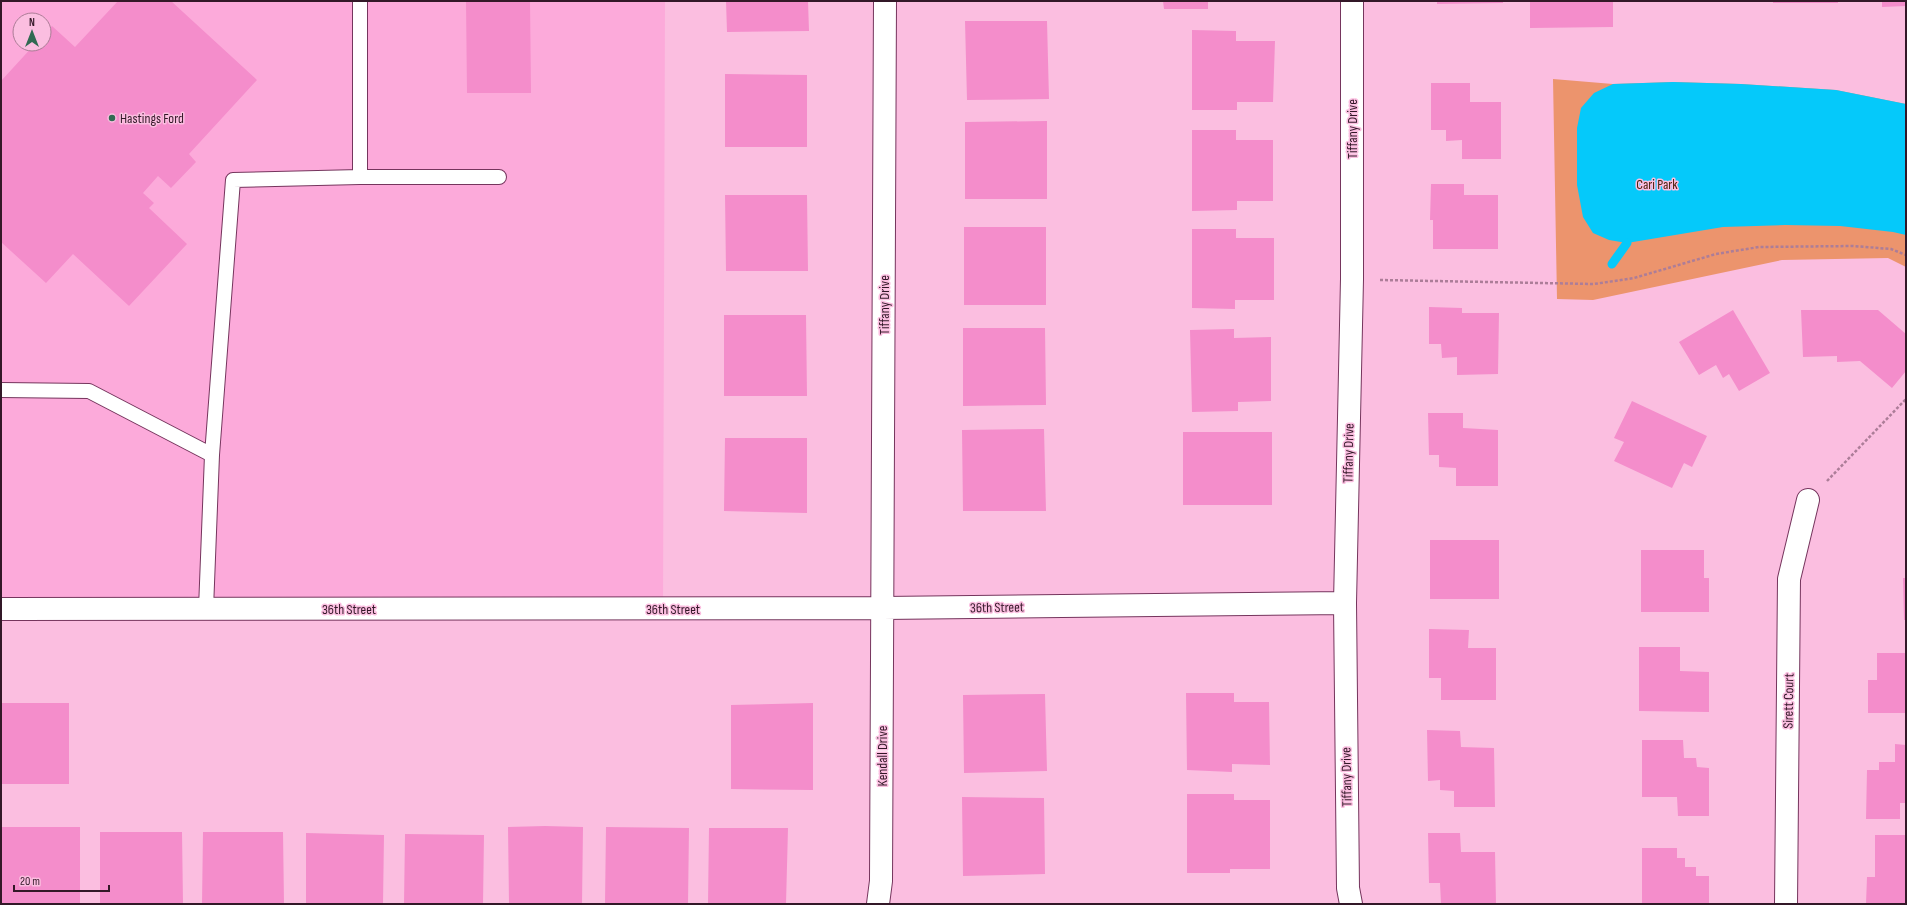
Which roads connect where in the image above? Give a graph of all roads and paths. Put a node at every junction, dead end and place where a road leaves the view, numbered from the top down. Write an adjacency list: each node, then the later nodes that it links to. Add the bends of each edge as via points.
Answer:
1 (360, 1): 4 (lane)
2 (885, 1): 13 (street, Tiffany Drive)
3 (1352, 1): 7 (street, Tiffany Drive)
4 (360, 177): 5 (lane); 10 (lane, via 234,180)
5 (499, 177)
6 (1906, 255): 7 (path, via 1891,249 1853,246 1759,247 1716,254 1634,278 1594,284)
7 (1352, 279): 12 (street, Tiffany Drive)
8 (1, 390): 10 (lane, via 89,391)
9 (1906, 399): 11 (path)
10 (212, 455): 15 (lane)
11 (1808, 500): 18 (street, Sirett Court, via 1789,579)
12 (1345, 603): 13 (street, 36th Street); 17 (street, Tiffany Drive, via 1348,888)
13 (883, 608): 15 (street, 36th Street); 16 (street, Kendall Drive, via 882,881)
14 (1, 609): 15 (street, 36th Street)
15 (206, 609)
16 (878, 904)
17 (1351, 904)
18 (1786, 904)

